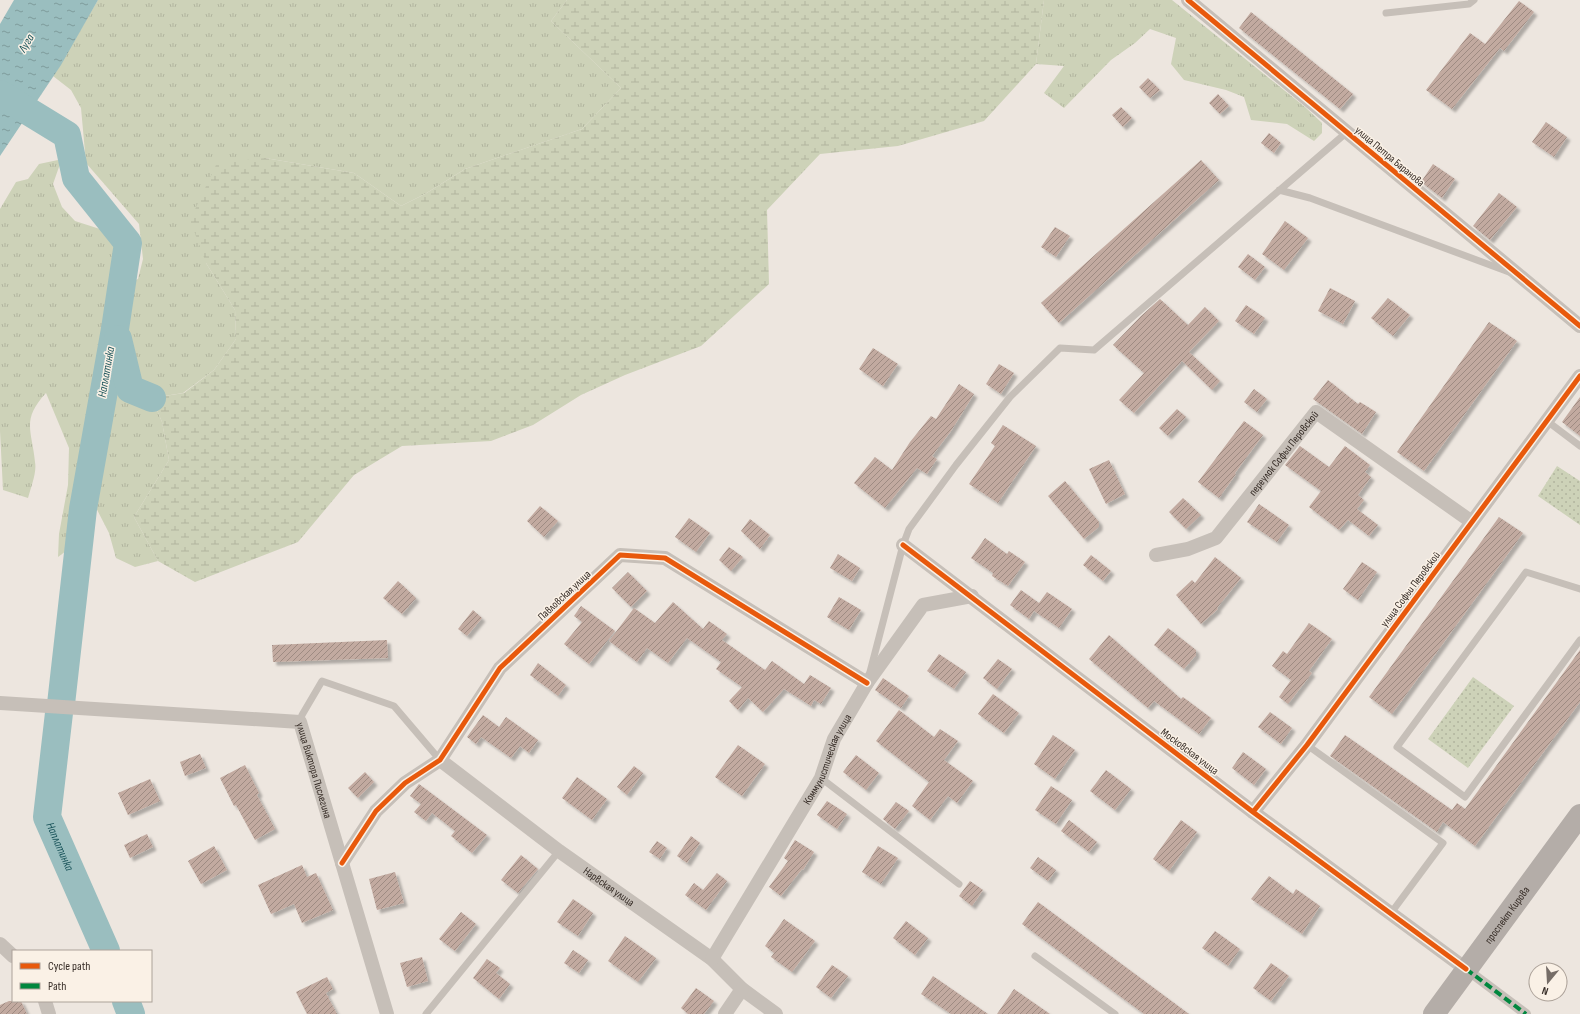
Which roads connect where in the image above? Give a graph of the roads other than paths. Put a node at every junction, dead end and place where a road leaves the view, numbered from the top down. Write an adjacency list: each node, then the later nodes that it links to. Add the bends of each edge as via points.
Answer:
1 (1188, 0): 4 (street, улица Петра Баранова)
2 (1474, 0): 3 (lane, via 1470,4)
3 (1386, 13)
4 (1346, 133): 5 (lane); 6 (street, улица Петра Баранова)
5 (1280, 190): 6 (lane, via 1310,198); 12 (lane, via 1094,350 1060,348 1010,397 956,464 909,529)
6 (1517, 275): 7 (street, улица Петра Баранова)
7 (1580, 326)
8 (1580, 376): 9 (street, улица Софьи Перовской)
9 (1547, 421): 10 (lane); 11 (street, улица Софьи Перовской)
10 (1580, 446)
11 (1472, 522): 13 (street, переулок Софьи Перовской, via 1316,412 1216,538 1188,549); 20 (street, улица Софьи Перовской)
12 (903, 545): 15 (street, Московская улица); 17 (lane)
13 (1156, 555)
14 (1580, 588): 16 (lane, via 1526,572 1397,747 1465,797)
15 (972, 596): 17 (street, Коммунистическая улица, via 923,605); 23 (street, Московская улица)
16 (1580, 640)
17 (867, 683): 21 (street, Павловская улица, via 665,558 620,555 500,668); 22 (street, Коммунистическая улица, via 834,739)
18 (0, 703): 19 (street, улица Виктора Пислегина)
19 (300, 722): 21 (lane, via 322,681 394,706); 26 (street, улица Виктора Пислегина)
20 (1307, 745): 23 (street, улица Софьи Перовской); 28 (lane, via 1442,843)
21 (440, 760): 25 (street, Нарвская улица); 26 (street, Павловская улица, via 405,783 376,811)
22 (821, 778): 27 (lane); 32 (street, Коммунистическая улица)
23 (1254, 812): 28 (street, Московская улица)
24 (1580, 815): 33 (main road, проспект Кирова)
25 (559, 851): 32 (street, Нарвская улица); 38 (lane)
26 (342, 863): 37 (street, улица Виктора Пислегина)
27 (959, 884)
28 (1390, 913): 33 (street, Московская улица)
29 (0, 944): 30 (street)
30 (12, 955)
31 (1035, 956): 41 (lane)
32 (712, 959): 34 (street, Нарвская улица)
33 (1466, 969): 42 (main road, проспект Кирова); 43 (street, Московская улица)
34 (742, 989): 39 (street); 40 (street, Нарвская улица)
35 (45, 1002): 36 (street)
36 (49, 1014)
37 (387, 1014)
38 (426, 1014)
39 (725, 1014)
40 (776, 1014)
41 (1115, 1014)
42 (1434, 1014)
43 (1526, 1014)

